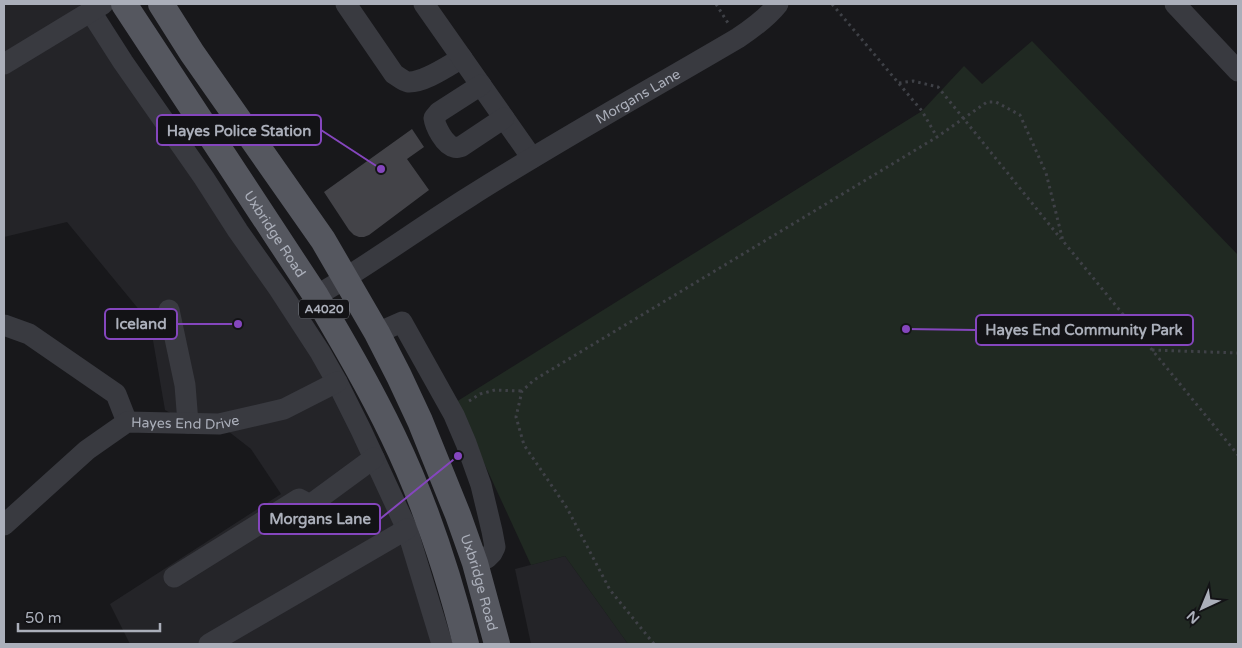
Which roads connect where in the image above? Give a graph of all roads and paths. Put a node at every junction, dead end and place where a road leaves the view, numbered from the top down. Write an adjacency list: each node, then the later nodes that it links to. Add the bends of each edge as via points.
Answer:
1 (124, 4): 20 (main road, Uxbridge Road / A4020)
2 (161, 4): 19 (main road, Uxbridge Road / A4020, via 323,240)
3 (346, 4): 9 (street, via 394,74 402,80 424,79)
4 (424, 4): 9 (street)
5 (778, 4): 17 (street, Morgans Lane, via 738,38)
6 (832, 4): 12 (path)
7 (1175, 4): 11 (street)
8 (97, 8): 10 (street); 26 (street, via 123,62 279,289)
9 (462, 58): 13 (street)
10 (4, 64)
11 (1238, 71)
12 (899, 83): 15 (path, via 913,81 938,87); 16 (path, via 922,111)
13 (481, 85): 14 (street); 14 (street, via 434,118 447,145 454,148 462,146)
14 (504, 118): 17 (street)
15 (964, 118): 16 (path); 18 (path); 18 (path, via 987,102 996,102 1020,115 1046,173)
16 (937, 137): 27 (path, via 534,380)
17 (532, 158): 19 (street, Morgans Lane)
18 (1063, 241): 24 (path)
19 (345, 279): 20 (street, Morgans Lane); 23 (main road, Uxbridge Road / A4020)
20 (316, 296): 39 (main road, Uxbridge Road / A4020, via 394,438 431,528)
21 (169, 310): 30 (street, via 185,385)
22 (4, 325): 29 (street, via 29,334 116,394)
23 (377, 333): 28 (street, via 402,322); 35 (main road, Uxbridge Road / A4020, via 437,462)
24 (1152, 350): 25 (path); 31 (path)
25 (1238, 354)
26 (337, 382): 30 (street, Hayes End Drive, via 284,409 219,424); 32 (street)
27 (522, 391): 28 (path, via 495,390 480,394 458,408); 41 (path, via 516,417 524,445 567,508 610,590)
28 (454, 415): 35 (street, via 480,484 495,546 487,558)
29 (127, 422): 30 (street, Hayes End Drive); 33 (street, Hayes End Drive, via 87,450)
30 (188, 424)
31 (1238, 455)
32 (374, 458): 34 (street); 36 (street, via 310,504 299,499)
33 (4, 525)
34 (407, 529): 37 (street); 38 (street)
35 (475, 563): 40 (main road, Uxbridge Road / A4020)
36 (174, 577)
37 (209, 644)
38 (442, 644)
39 (466, 644)
40 (497, 644)
41 (654, 644)

